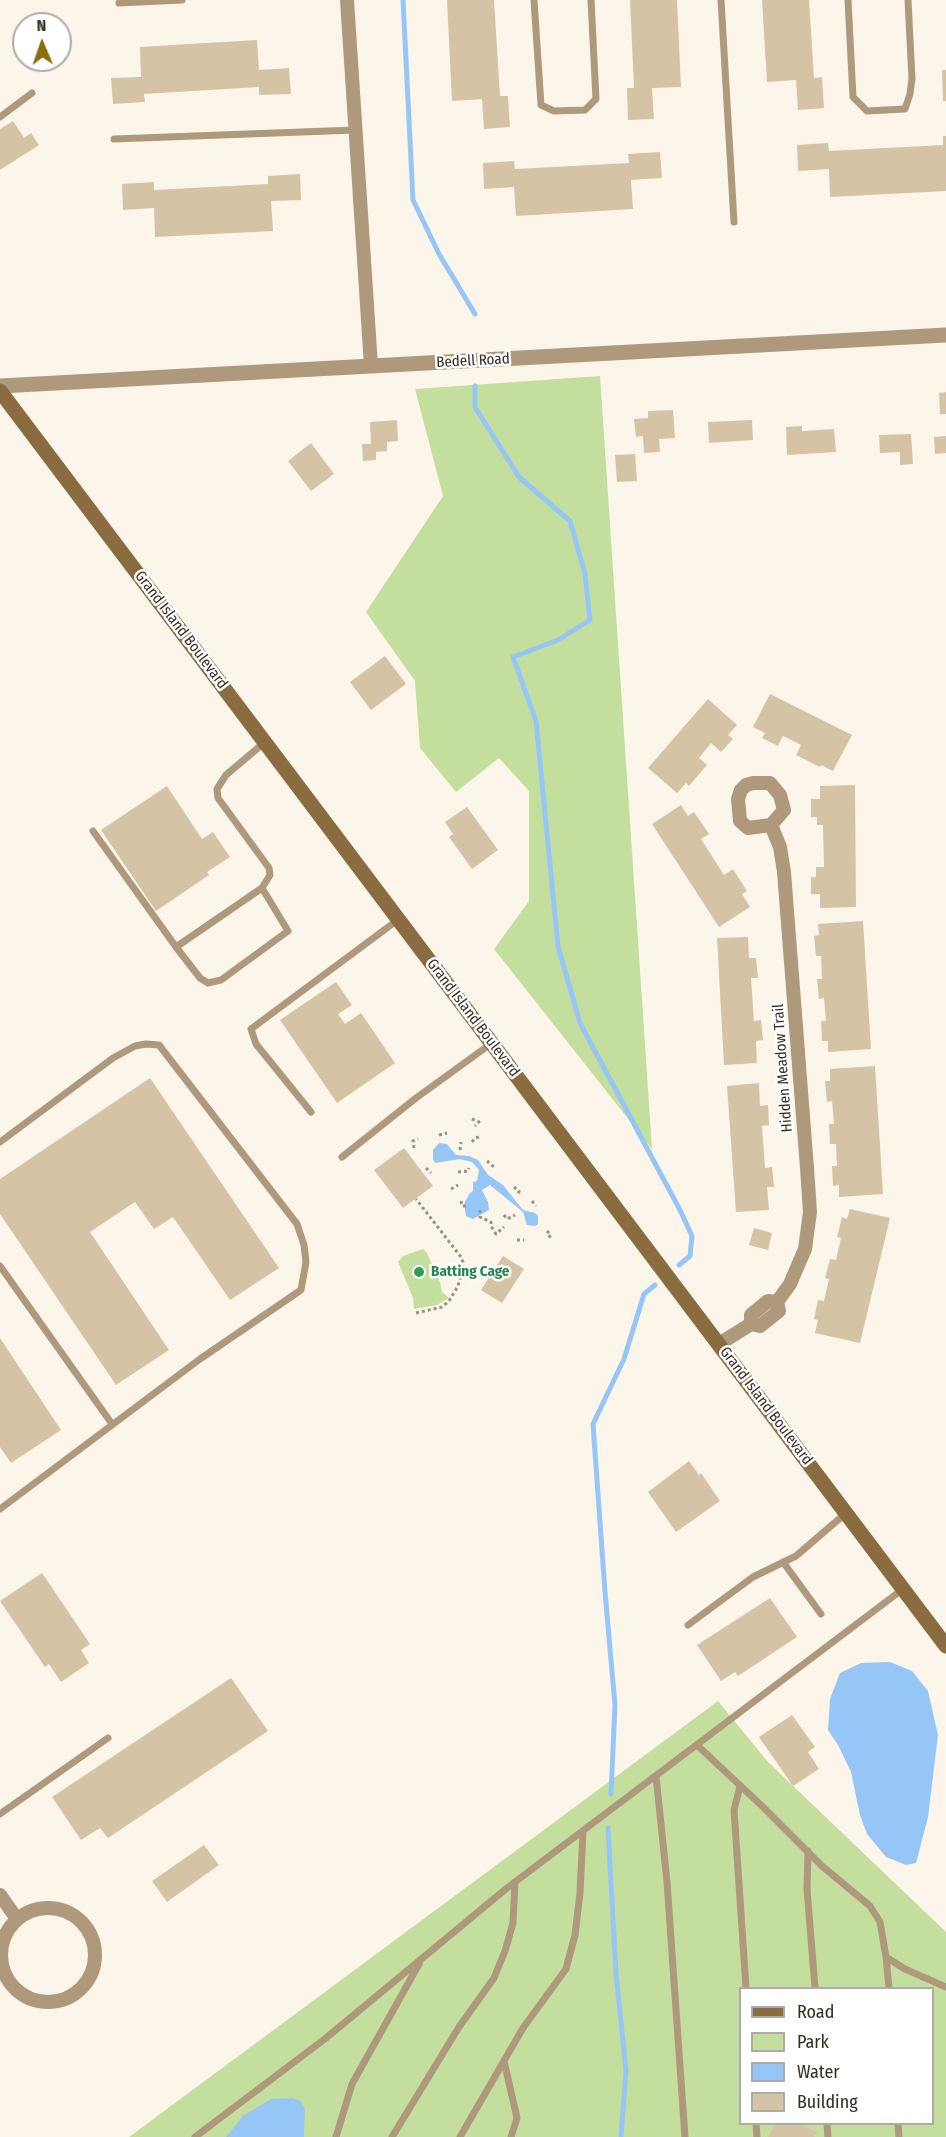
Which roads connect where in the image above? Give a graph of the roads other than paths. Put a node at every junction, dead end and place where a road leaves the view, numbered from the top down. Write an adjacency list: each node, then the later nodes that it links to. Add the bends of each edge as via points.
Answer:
1 (182, 0): 8 (lane)
2 (347, 0): 11 (street)
3 (534, 0): 4 (lane, via 541,105 554,111 585,110 596,99)
4 (591, 0)
5 (721, 0): 13 (lane)
6 (848, 0): 7 (lane, via 853,97 867,111 905,109 912,80)
7 (908, 0)
8 (120, 3)
9 (32, 93): 10 (lane)
10 (0, 117)
11 (355, 130): 12 (lane); 15 (street)
12 (114, 139)
13 (734, 222)
14 (946, 335): 15 (street, Bedell Road)
15 (371, 366): 16 (street, Bedell Road)
16 (0, 386)
17 (0, 391): 18 (main road, Grand Island Boulevard)
18 (265, 742): 21 (lane, via 226,775 217,789 219,798 269,868 270,875); 22 (main road, Grand Island Boulevard)
19 (771, 825): 29 (street, Hidden Meadow Trail, via 784,872 810,1212 805,1249 790,1284 777,1302 778,1311 760,1326 751,1324)
20 (93, 831): 23 (lane)
21 (262, 888): 23 (lane); 23 (lane, via 288,932 221,980 208,983 200,978)
22 (399, 919): 24 (main road, Grand Island Boulevard); 25 (lane, via 251,1029 256,1044)
23 (176, 947)
24 (492, 1043): 27 (lane); 29 (main road, Grand Island Boulevard)
25 (312, 1112)
26 (0, 1142): 30 (lane, via 113,1058 135,1046 159,1045 297,1224 306,1262 301,1290)
27 (342, 1157)
28 (0, 1266): 30 (lane)
29 (719, 1344): 32 (main road, Grand Island Boulevard)
30 (112, 1424): 31 (lane)
31 (0, 1509)
32 (846, 1513): 33 (lane, via 796,1556); 34 (main road, Grand Island Boulevard)
33 (783, 1562): 35 (lane); 36 (lane, via 753,1577)
34 (903, 1589): 37 (main road, Grand Island Boulevard); 39 (lane)
35 (821, 1614)
36 (688, 1625)
37 (946, 1646)
38 (108, 1738): 42 (lane)
39 (697, 1745): 40 (lane); 41 (lane)
40 (656, 1776): 43 (lane); 60 (lane)
41 (740, 1786): 44 (lane); 50 (lane, via 734,1810)
42 (0, 1814)
43 (583, 1831): 45 (lane); 54 (lane, via 575,1935 566,1969)
44 (808, 1851): 48 (lane, via 870,1906 880,1922); 51 (lane)
45 (515, 1882): 49 (lane); 57 (lane, via 513,1923 494,1978 459,2027)
46 (0, 1895): 47 (street)
47 (17, 1919): 47 (street, via 6,1932 1,1948 4,1974 16,1991 30,1999 51,2003 79,1992 90,1980 97,1958 85,1924 65,1910 48,1908 32,1910)
48 (886, 1957): 52 (lane); 53 (lane)
49 (421, 1959): 55 (lane, via 326,2038); 56 (lane, via 352,2084)
50 (746, 1987)
51 (815, 1987)
52 (888, 1987)
53 (946, 1987)
54 (504, 2061): 58 (lane); 59 (lane, via 518,2118)
55 (195, 2137)
56 (336, 2137)
57 (392, 2137)
58 (460, 2137)
59 (511, 2137)
60 (685, 2137)

